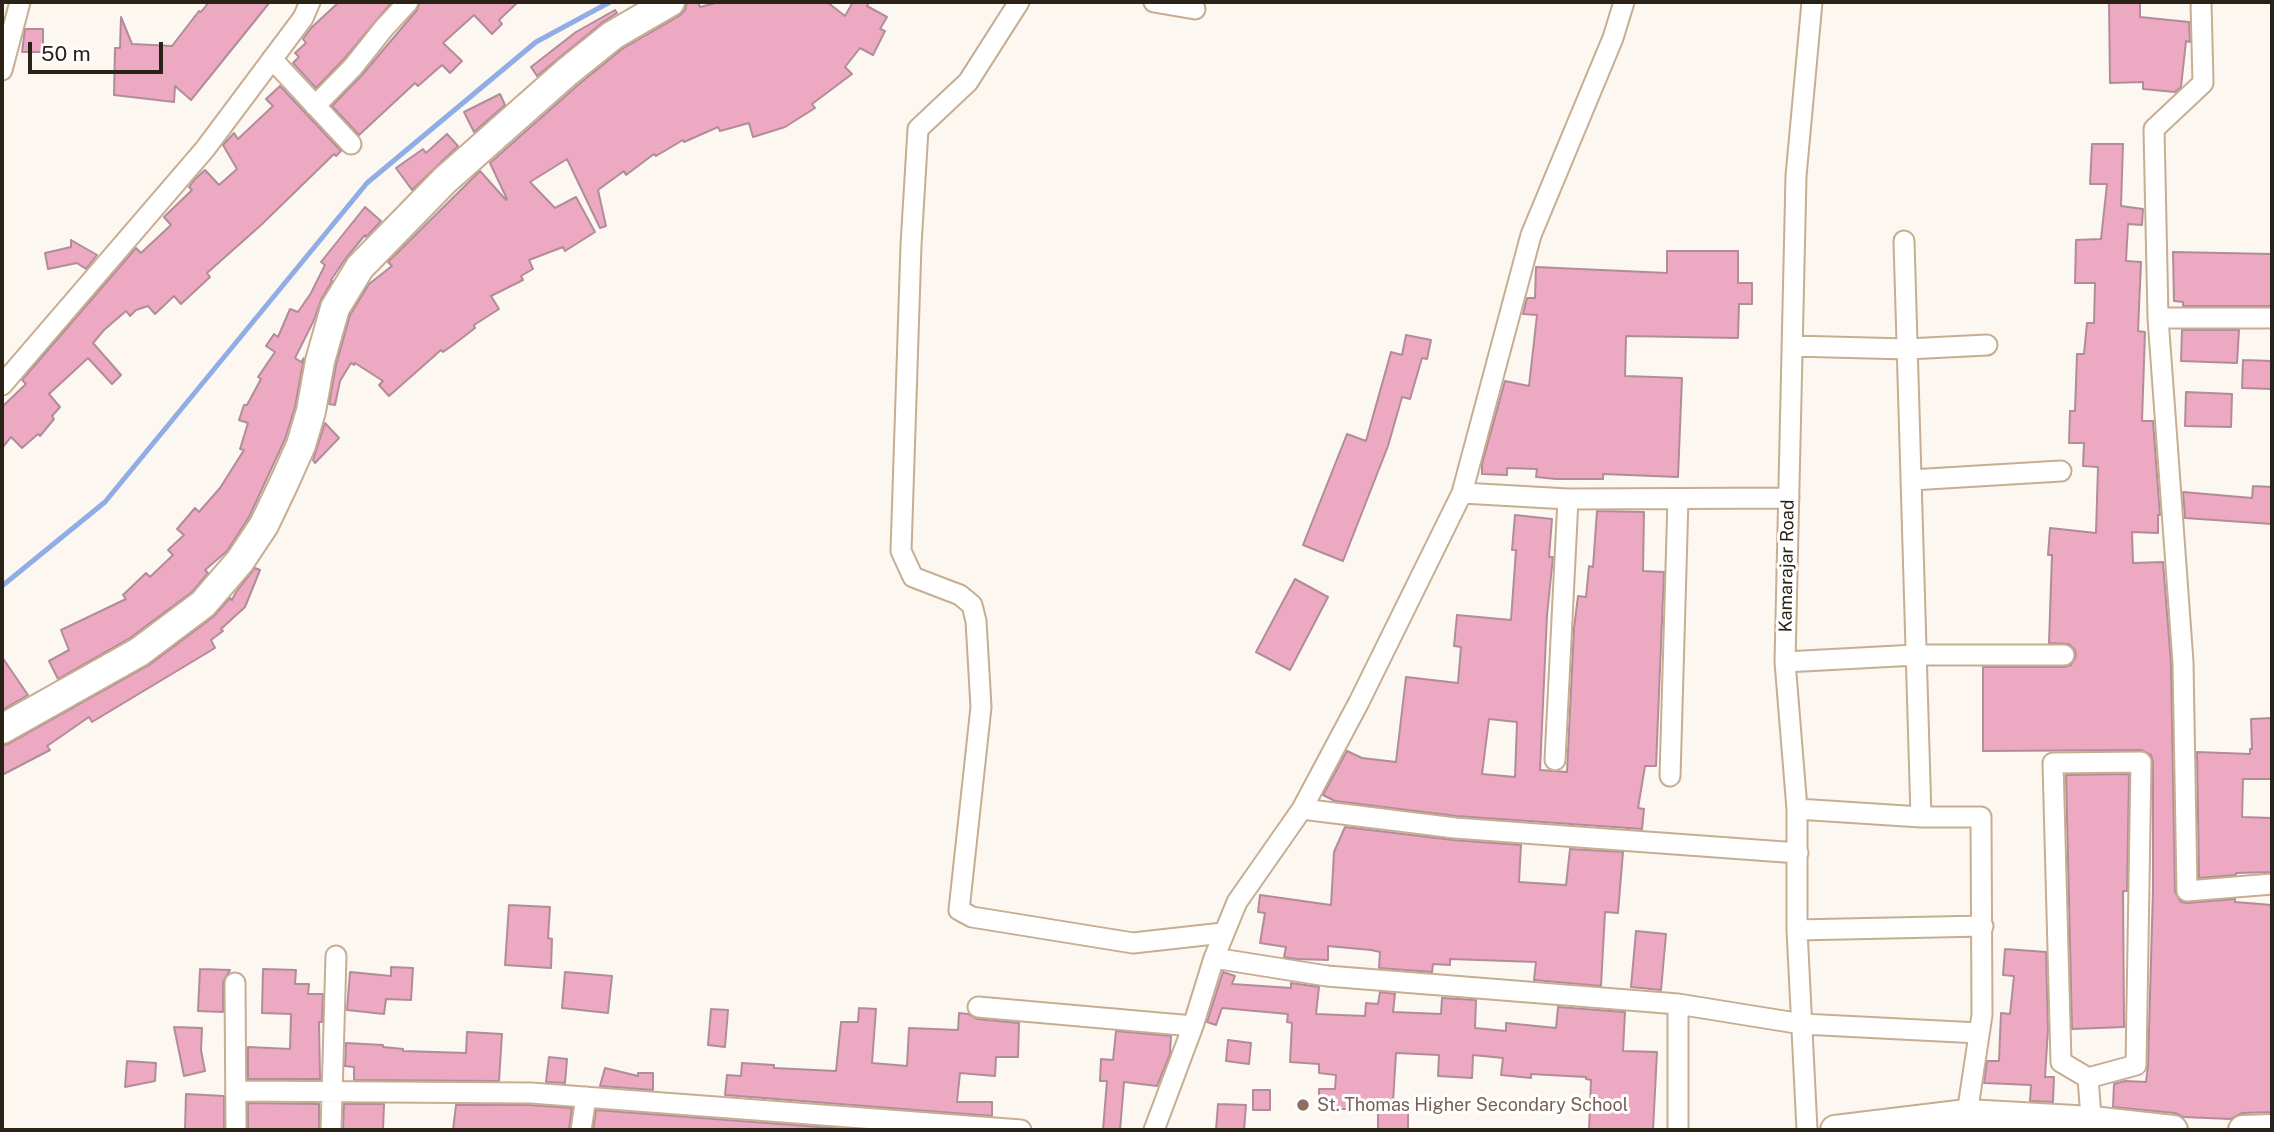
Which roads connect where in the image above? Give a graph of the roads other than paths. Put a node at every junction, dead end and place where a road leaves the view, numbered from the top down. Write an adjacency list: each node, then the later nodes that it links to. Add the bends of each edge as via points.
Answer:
1 (20, 2): 12 (street)
2 (310, 2): 11 (street)
3 (408, 2): 13 (street)
4 (670, 2): 31 (street, via 613,35 567,72 445,180 360,267 335,308 312,411 284,483 240,561 203,604 139,652)
5 (1019, 2): 41 (street, via 968,82 918,128 901,551 913,577 960,595 972,605 976,621 981,706 959,910 972,917 1133,943)
6 (1154, 2): 10 (street)
7 (1624, 2): 24 (street, via 1531,235)
8 (1812, 2): 19 (street, Kamarajar Road, via 1796,176)
9 (2202, 2): 16 (street, via 2203,83 2154,129)
10 (1195, 9)
11 (272, 59): 13 (street); 21 (street, via 205,149)
12 (2, 68)
13 (315, 106): 14 (street)
14 (352, 144)
15 (1904, 241): 20 (street)
16 (2158, 318): 17 (street); 38 (street, via 2183,662 2187,891)
17 (2272, 318)
18 (1987, 345): 20 (street)
19 (1792, 346): 20 (street); 25 (street, Kamarajar Road)
20 (1907, 349): 23 (street)
21 (2, 385)
22 (2061, 471): 23 (street)
23 (1911, 480): 29 (street)
24 (1462, 493): 26 (street); 34 (street)
25 (1789, 498): 27 (street); 30 (street, Kamarajar Road)
26 (1568, 499): 27 (street); 32 (street)
27 (1678, 499): 33 (street)
28 (2064, 654): 29 (street)
29 (1916, 655): 30 (street); 36 (street)
30 (1785, 662): 35 (street, Kamarajar Road)
31 (2, 729)
32 (1555, 760)
33 (1670, 776)
34 (1302, 809): 37 (street, via 1455,828); 41 (street, via 1237,902)
35 (1797, 810): 36 (street); 37 (street, Kamarajar Road)
36 (1921, 817): 39 (street, via 1981,817)
37 (1798, 853): 40 (street, Kamarajar Road)
38 (2272, 884)
39 (1983, 926): 40 (street); 49 (street)
40 (1797, 930): 47 (street, Kamarajar Road)
41 (1223, 933): 43 (street)
42 (336, 956): 51 (street)
43 (1214, 958): 45 (street, via 1327,976); 48 (street)
44 (235, 983): 52 (street)
45 (1678, 1004): 47 (street); 62 (street)
46 (978, 1007): 48 (street)
47 (1802, 1024): 49 (street); 63 (street, Kamarajar Road)
48 (1193, 1026): 61 (street)
49 (1979, 1033): 54 (street)
50 (2088, 1078): 50 (street, via 2061,1062 2053,763 2141,762 2136,1065); 55 (street)
51 (333, 1090): 52 (street); 53 (street); 58 (street)
52 (237, 1091): 57 (street)
53 (586, 1097): 59 (street); 60 (street)
54 (1967, 1122): 55 (street); 64 (street)
55 (2092, 1126): 65 (street)
56 (2272, 1129): 66 (street)
57 (236, 1130)
58 (331, 1130)
59 (581, 1130)
60 (1021, 1130)
61 (1154, 1130)
62 (1678, 1130)
63 (1807, 1130)
64 (1835, 1130)
65 (2173, 1130)
66 (2243, 1130)

